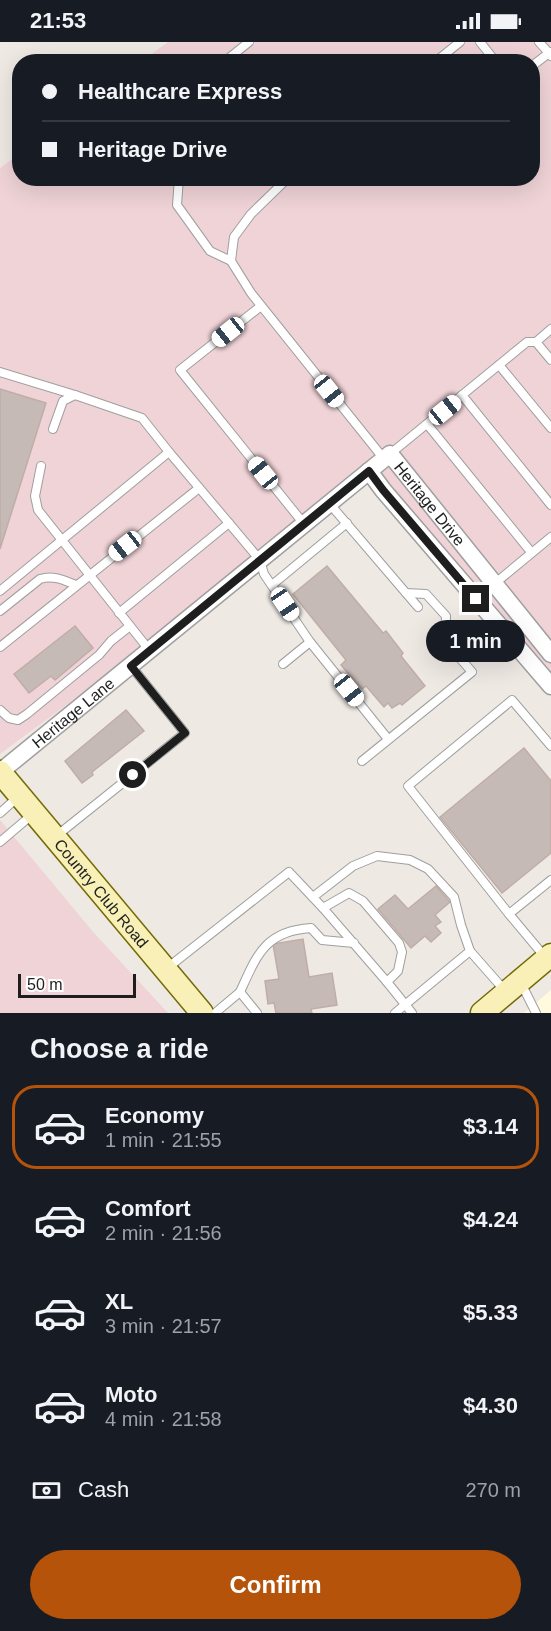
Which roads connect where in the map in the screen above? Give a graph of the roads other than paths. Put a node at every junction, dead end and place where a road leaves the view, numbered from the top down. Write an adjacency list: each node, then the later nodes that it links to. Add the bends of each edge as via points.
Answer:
1 (249, 42): 5 (lane)
2 (460, 42): 6 (lane)
3 (480, 42): 7 (lane)
4 (539, 42): 8 (lane)
5 (234, 54)
6 (445, 54)
7 (490, 54)
8 (550, 54)
9 (178, 186): 11 (lane, via 177,205 210,251)
10 (280, 186): 11 (lane, via 234,237)
11 (231, 261): 12 (lane)
12 (261, 306): 24 (lane); 32 (lane, via 180,370)
13 (551, 330): 14 (lane)
14 (536, 342): 15 (lane); 16 (lane, via 527,342)
15 (551, 360)
16 (499, 365): 19 (lane); 21 (lane)
17 (0, 372): 18 (lane)
18 (75, 395): 22 (lane, via 63,401); 23 (lane, via 142,418)
19 (462, 395): 20 (lane); 29 (lane)
20 (427, 424): 24 (lane); 35 (lane)
21 (551, 428)
22 (53, 429)
23 (169, 452): 27 (lane); 34 (lane)
24 (387, 457): 26 (street, Heritage Drive); 38 (street, Heritage Drive)
25 (41, 466): 34 (lane, via 35,496 38,510)
26 (369, 471): 28 (street, Heritage Lane); 43 (street, Heritage Drive)
27 (199, 488): 30 (lane); 37 (lane)
28 (329, 503): 31 (lane); 32 (street, Heritage Lane)
29 (551, 505)
30 (229, 523): 36 (lane); 46 (lane)
31 (347, 523): 40 (lane); 42 (lane)
32 (304, 524): 36 (street, Heritage Lane)
33 (551, 537): 35 (lane)
34 (61, 541): 37 (lane); 41 (lane)
35 (531, 552): 38 (lane)
36 (260, 560): 40 (lane); 52 (street, Heritage Lane)
37 (88, 575): 39 (lane); 46 (lane)
38 (494, 584): 43 (lane); 53 (street, Heritage Drive)
39 (76, 585): 45 (lane, via 48,576); 51 (lane)
40 (272, 585): 50 (lane)
41 (0, 591)
42 (406, 593): 44 (lane); 49 (lane, via 426,594 446,616)
43 (476, 599): 56 (street, Heritage Drive)
44 (418, 607)
45 (0, 611)
46 (119, 613): 47 (lane)
47 (130, 626): 52 (lane); 57 (lane, via 18,720)
48 (436, 629): 49 (lane)
49 (445, 641): 58 (lane, via 472,672)
50 (310, 642): 54 (lane); 58 (lane)
51 (0, 647)
52 (150, 651): 55 (street, Heritage Lane)
53 (551, 654)
54 (283, 664)
55 (131, 666): 61 (street, Heritage Lane); 65 (lane, via 185,733)
56 (551, 686)
57 (0, 710)
58 (388, 739): 60 (lane)
59 (551, 746): 70 (lane, via 512,700 408,786)
60 (362, 761)
61 (0, 772): 62 (street, Country Club Road)
62 (20, 796): 63 (lane); 64 (street, Country Club Road)
63 (0, 813)
64 (34, 813): 65 (street, Country Club Road); 66 (lane)
65 (54, 837): 74 (street, Country Club Road)
66 (0, 842)
67 (551, 880): 70 (lane)
68 (313, 897): 69 (lane); 72 (lane, via 353,866 377,856 410,860 428,869 454,897); 74 (lane, via 289,872)
69 (323, 908): 71 (lane); 75 (lane, via 349,893 363,901 399,943 402,952 398,971)
70 (509, 914): 73 (lane, via 529,940)
71 (354, 943): 75 (lane); 77 (lane, via 322,940 311,928 279,935 257,955)
72 (470, 951): 76 (lane); 78 (lane)
73 (549, 957): 76 (street)
74 (165, 969): 79 (street, Country Club Road)
75 (387, 981): 78 (lane)
76 (513, 987): 84 (street); 85 (lane)
77 (240, 992): 80 (lane); 81 (lane)
78 (406, 1005): 82 (lane); 83 (lane)
79 (202, 1013)
80 (215, 1013)
81 (257, 1013)
82 (395, 1013)
83 (412, 1013)
84 (482, 1013)
85 (536, 1013)

